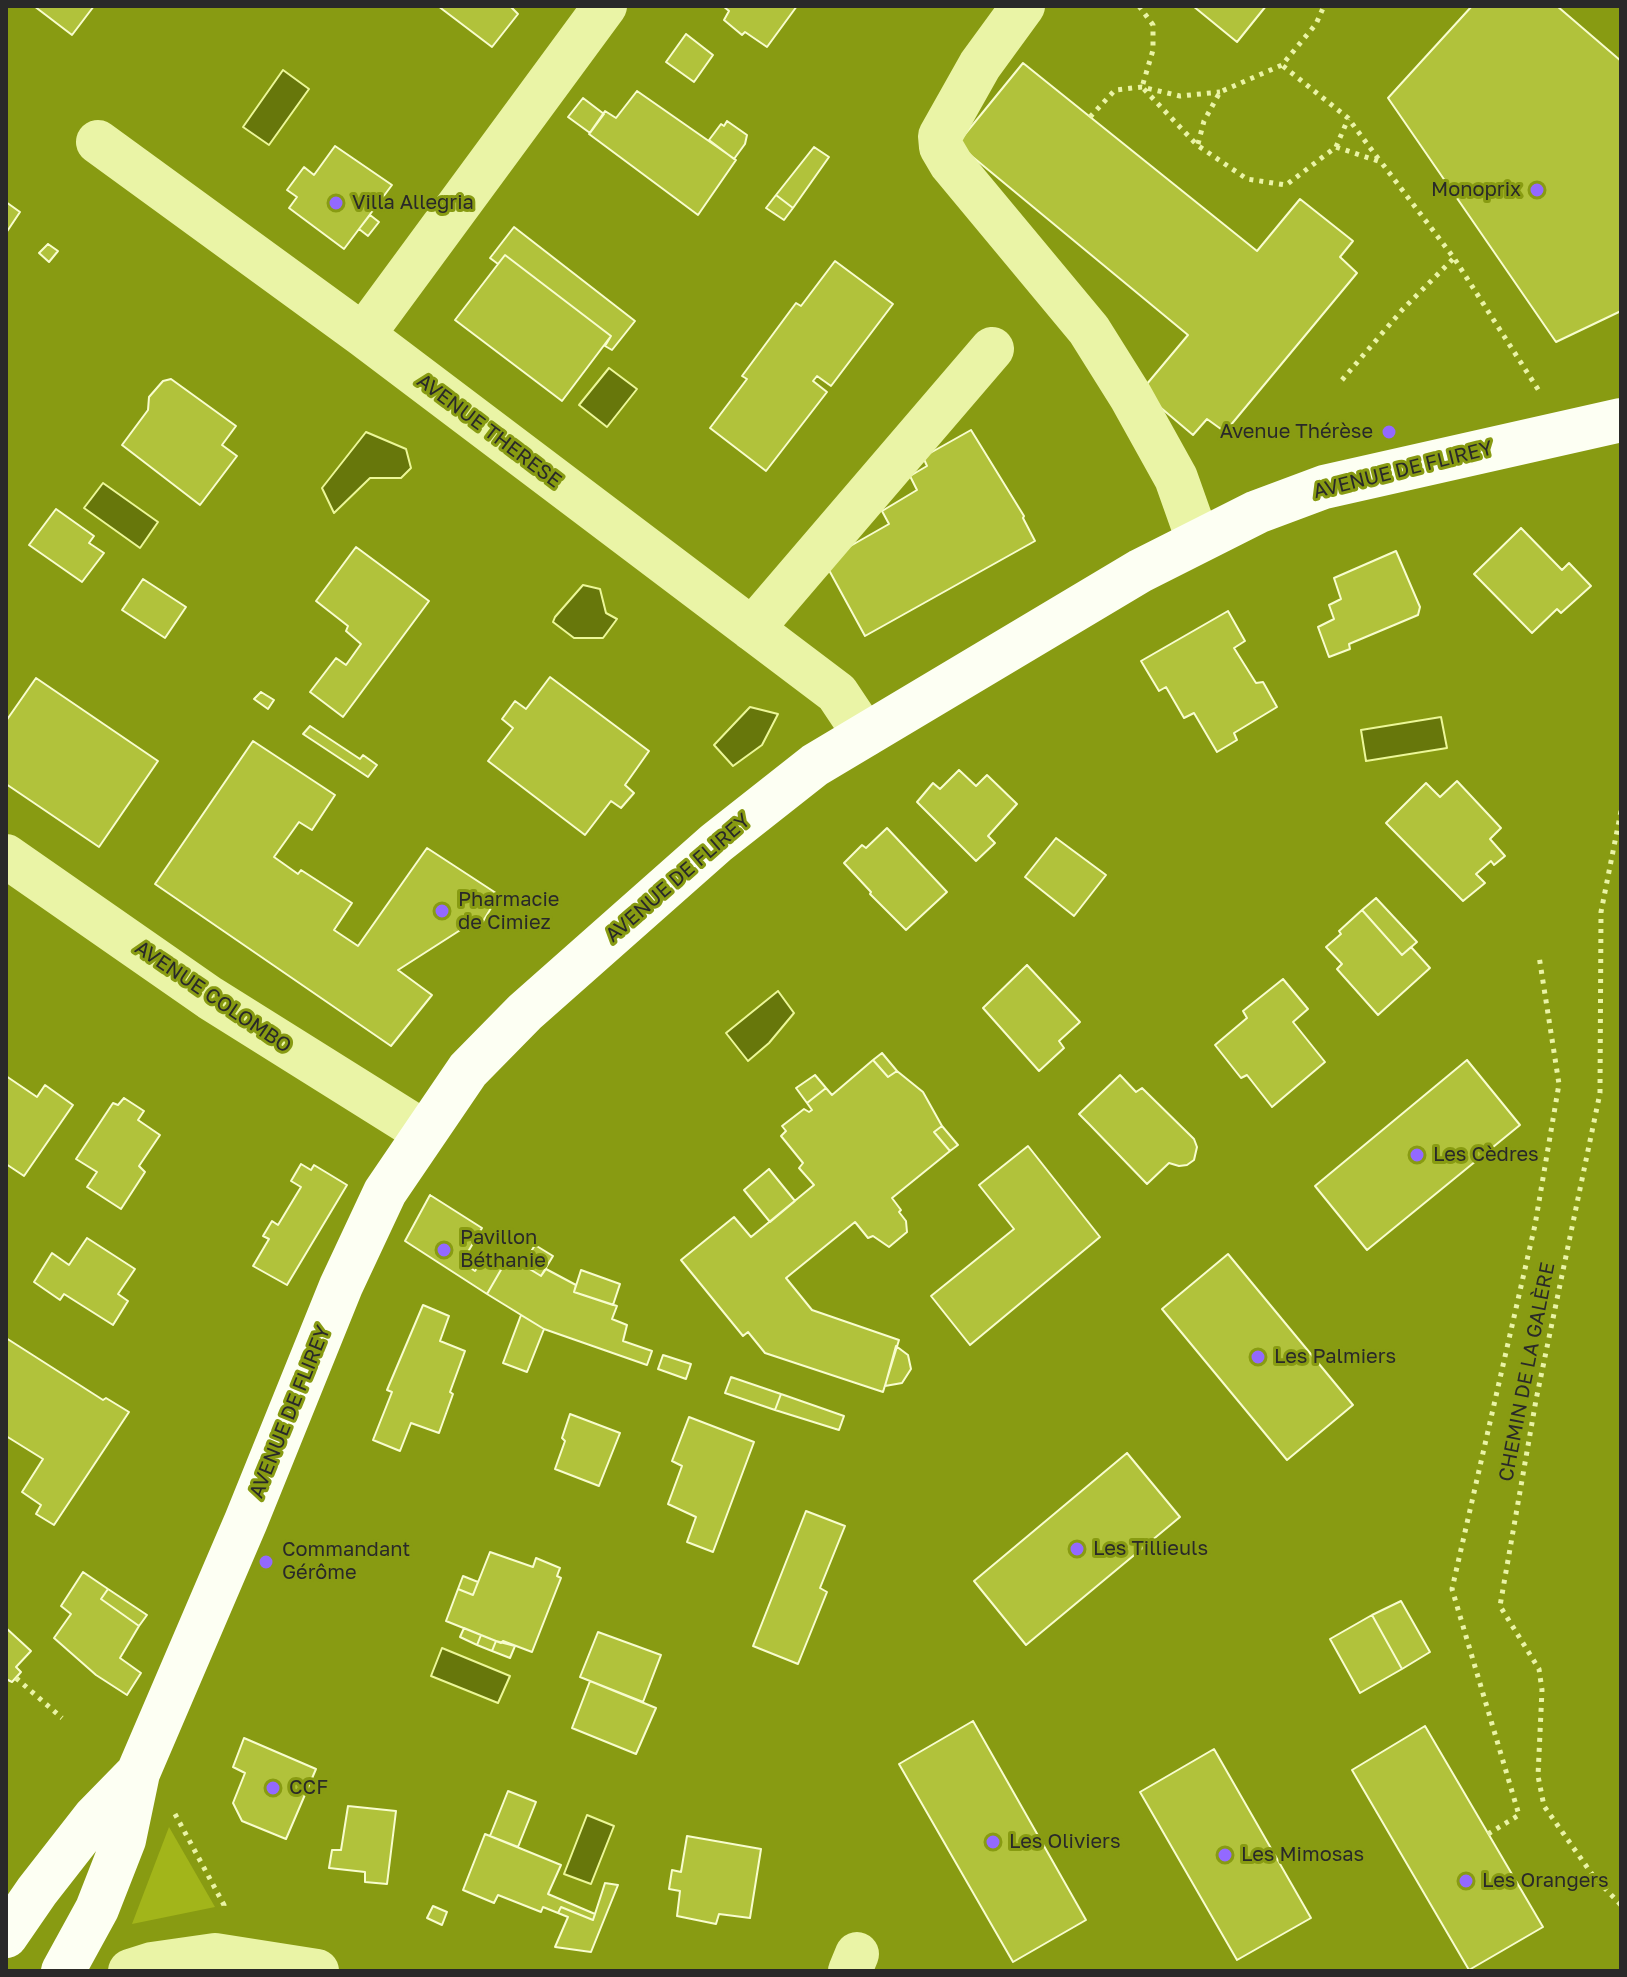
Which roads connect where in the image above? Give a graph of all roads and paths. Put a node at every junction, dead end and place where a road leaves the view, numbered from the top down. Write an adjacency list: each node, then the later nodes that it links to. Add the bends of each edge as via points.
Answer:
1 (605, 6): 15 (street)
2 (1023, 6): 20 (street, via 974,77 940,136 941,147 1089,330 1176,478)
3 (1139, 6): 6 (path, via 1153,25 1153,50)
4 (1324, 6): 5 (path)
5 (1282, 65): 7 (path); 9 (path)
6 (1142, 87): 7 (path, via 1180,96); 8 (path, via 1115,90); 11 (path)
7 (1220, 92): 11 (path)
8 (1090, 117)
9 (1348, 118): 12 (path); 13 (path)
10 (98, 142): 15 (street, AVENUE THERESE)
11 (1197, 145): 12 (path, via 1247,179 1286,185)
12 (1336, 147): 13 (path)
13 (1381, 162): 14 (path)
14 (1454, 258): 17 (path); 19 (path)
15 (363, 335): 21 (street, AVENUE THERESE)
16 (992, 349): 21 (street)
17 (1342, 380)
18 (1621, 420): 19 (main road, AVENUE DE FLIREY)
19 (1564, 433): 20 (main road, AVENUE DE FLIREY, via 1324,487)
20 (1198, 540): 22 (main road, AVENUE DE FLIREY)
21 (752, 629): 22 (street, AVENUE THERESE, via 837,693)
22 (865, 735): 26 (main road, AVENUE DE FLIREY, via 815,765 716,843 525,1012 468,1070)
23 (1621, 811): 31 (path, CHEMIN DE LA GALÈRE, via 1601,912 1600,1093 1536,1400 1500,1606 1539,1669 1538,1776 1544,1806 1594,1877)
24 (6, 856): 26 (street, AVENUE COLOMBO, via 210,998)
25 (1539, 956): 30 (path, via 1559,1084 1535,1225 1452,1589 1519,1815)
26 (424, 1132): 29 (main road, AVENUE DE FLIREY, via 385,1192 341,1286)
27 (16, 1678): 28 (path)
28 (62, 1718)
29 (141, 1765): 32 (main road, AVENUE DE FLIREY, via 37,1891); 33 (path, via 224,1905); 36 (main road, AVENUE DE FLIREY, via 124,1840 97,1909)
30 (1488, 1834)
31 (1621, 1905)
32 (6, 1939): 35 (main road, via 36,1951)
33 (215, 1955): 34 (street); 37 (street)
34 (264, 1967): 38 (street)
35 (56, 1971)
36 (63, 1971)
37 (130, 1971)
38 (317, 1971)

